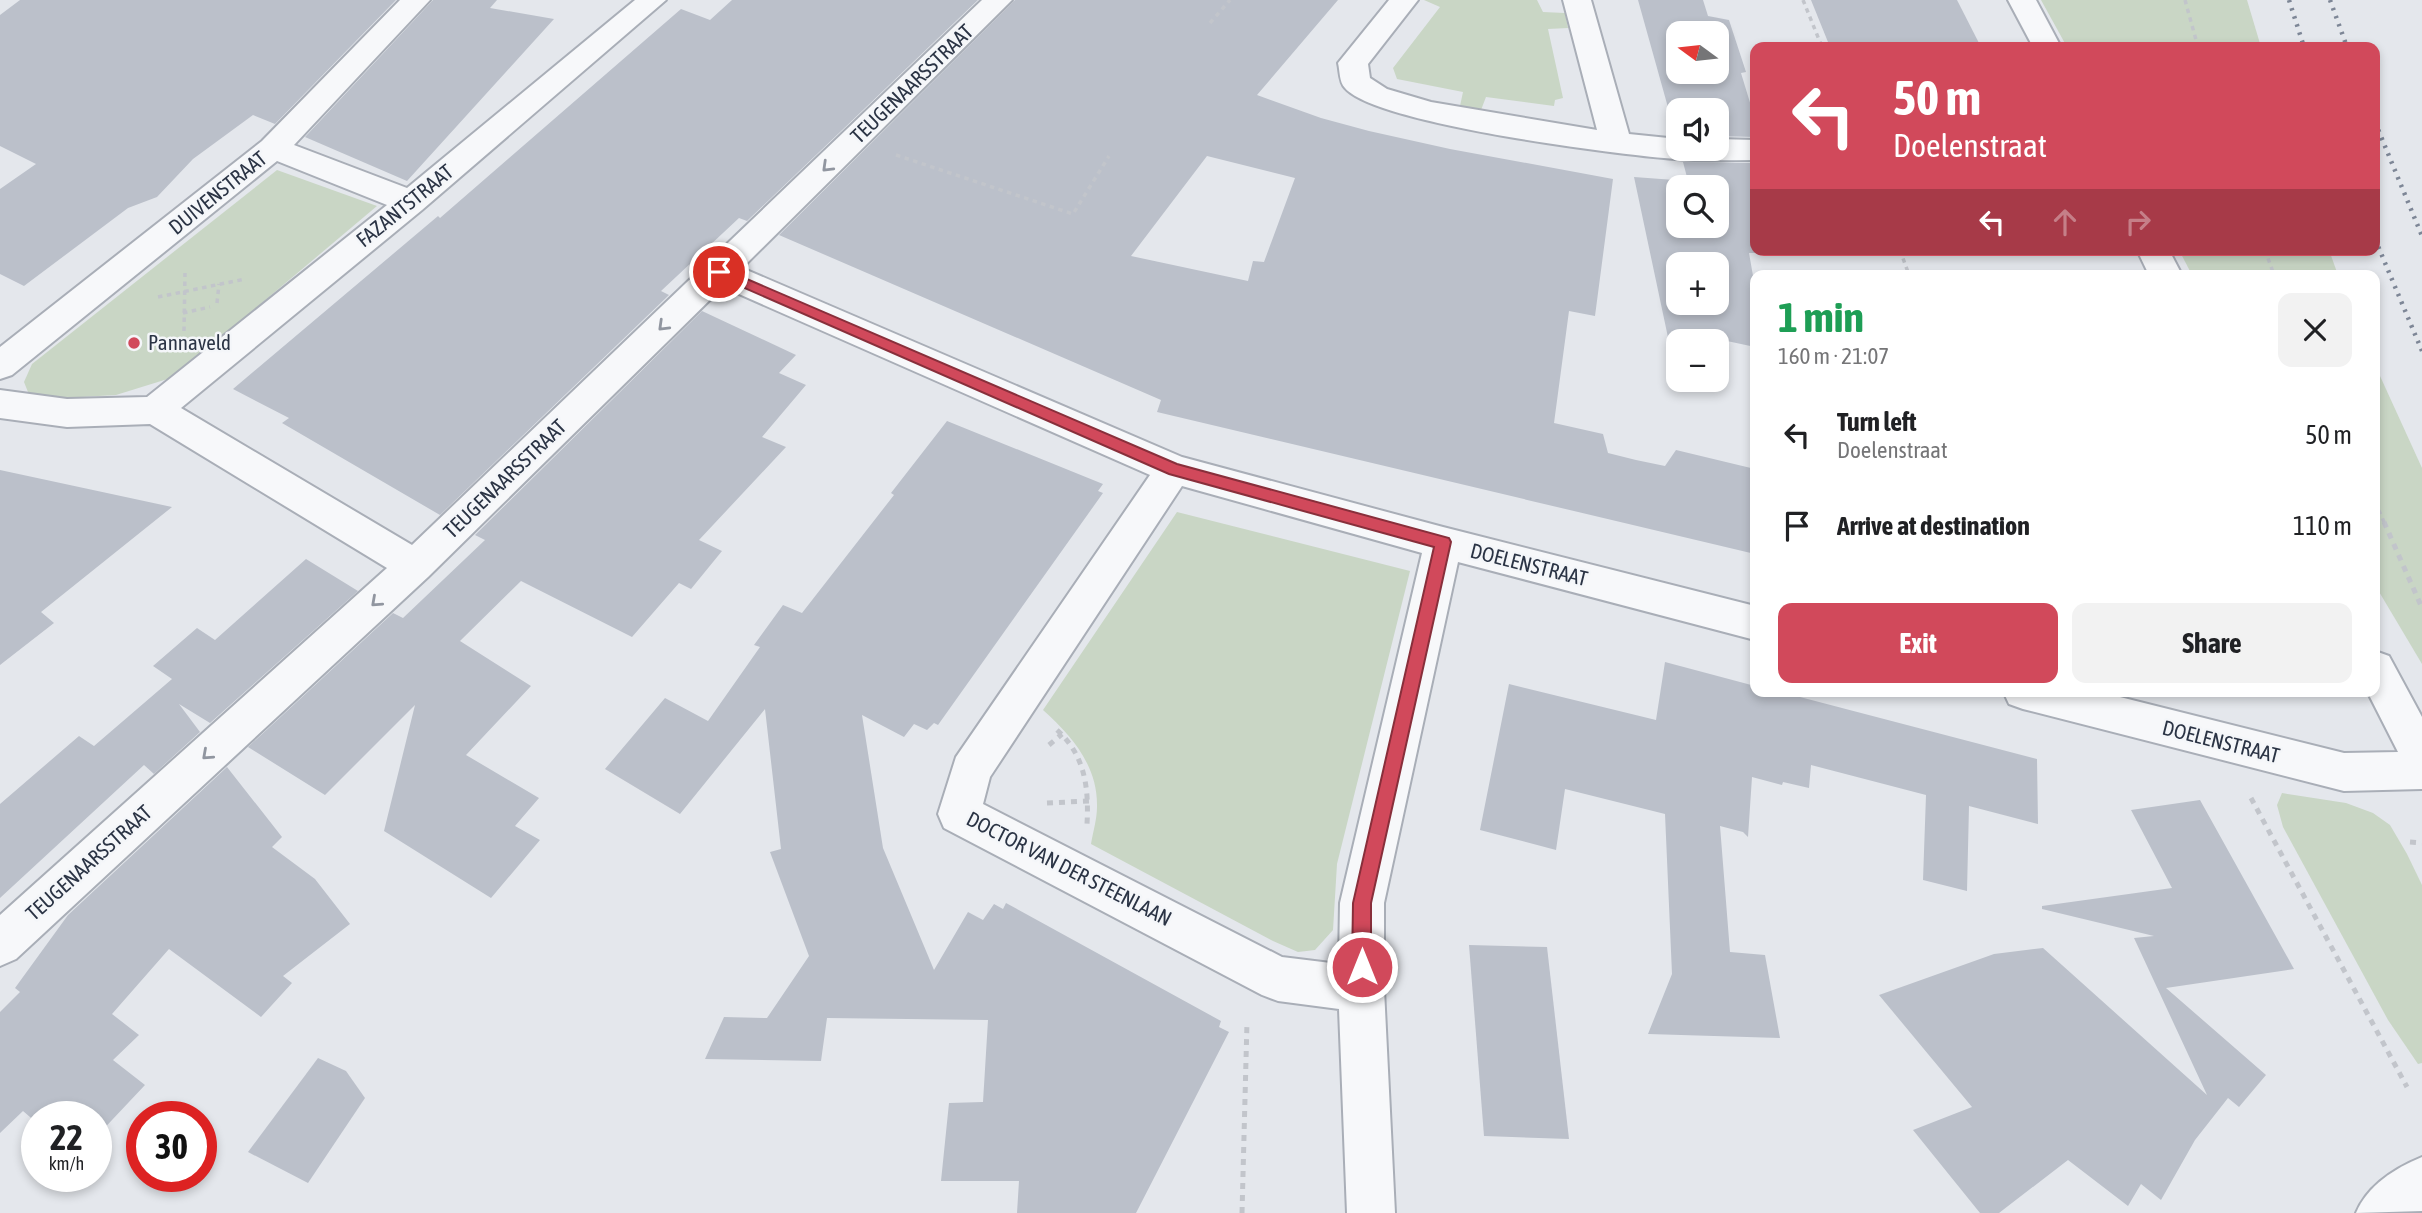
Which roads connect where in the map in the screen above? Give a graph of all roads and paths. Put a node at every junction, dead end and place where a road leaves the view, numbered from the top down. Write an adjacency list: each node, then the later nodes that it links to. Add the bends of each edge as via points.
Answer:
1 (416, 0): 16 (street, DUIVENSTRAAT)
2 (652, 0): 21 (street, FAZANTSTRAAT)
3 (999, 0): 14 (street, TEUGENAARSSTRAAT)
4 (1230, 0): 10 (path)
5 (1404, 0): 15 (street, via 1353,63 1356,83 1376,96 1429,112)
6 (1577, 0): 15 (street)
7 (1803, 0): 11 (path)
8 (2022, 0): 12 (street)
9 (2185, 0): 13 (path)
10 (1210, 23)
11 (1820, 42)
12 (2044, 42)
13 (2197, 42)
14 (857, 138): 20 (path, via 1073,214); 23 (street, TEUGENAARSSTRAAT, one-way to 23)
15 (1616, 143): 17 (street)
16 (273, 148): 21 (street); 22 (street, DUIVENSTRAAT)
17 (1666, 148)
18 (1729, 150): 19 (street)
19 (1750, 150)
20 (1109, 156)
21 (411, 202): 24 (street, FAZANTSTRAAT)
22 (167, 234): 26 (path, via 186,246); 27 (street, DUIVENSTRAAT)
23 (719, 272): 33 (street, DOELENSTRAAT); 36 (street, TEUGENAARSSTRAAT, one-way to 36)
24 (317, 277): 25 (path, via 296,268); 30 (street, FAZANTSTRAAT)
25 (219, 284): 26 (path); 28 (path, via 217,305)
26 (184, 292): 27 (path, via 98,309); 28 (path)
27 (83, 301): 29 (street, DUIVENSTRAAT)
28 (184, 313): 30 (path, via 184,364)
29 (0, 366)
30 (200, 373): 32 (street, FAZANTSTRAAT)
31 (0, 404): 32 (street, via 67,413)
32 (155, 410): 36 (street)
33 (1174, 469): 35 (street, DOELENSTRAAT); 41 (street, DOCTOR VAN DER STEENLAAN)
34 (2380, 513): 37 (path)
35 (1443, 542): 38 (street, DOELENSTRAAT); 52 (street, via 1362,903)
36 (415, 566): 50 (street, TEUGENAARSSTRAAT, one-way to 50)
37 (2422, 608)
38 (1750, 621)
39 (2380, 677): 43 (street)
40 (2046, 697): 42 (street, DOELENSTRAAT)
41 (1016, 703): 45 (path, via 1062,734 1077,751); 49 (street, DOCTOR VAN DER STEENLAAN, via 971,770 959,814)
42 (2221, 742): 44 (street, DOELENSTRAAT, via 2344,772); 53 (path)
43 (2422, 757)
44 (2422, 770)
45 (1089, 801): 46 (path); 49 (path, via 1086,844)
46 (1038, 803)
47 (2410, 842): 48 (path)
48 (2422, 843)
49 (1072, 871): 51 (street, DOCTOR VAN DER STEENLAAN)
50 (0, 944)
51 (1278, 979): 52 (street, DOCTOR VAN DER STEENLAAN); 55 (path, via 1245,1025)
52 (1361, 989): 56 (street)
53 (2407, 1087)
54 (2422, 1181): 57 (street)
55 (1242, 1213)
56 (1371, 1213)
57 (2380, 1213)

